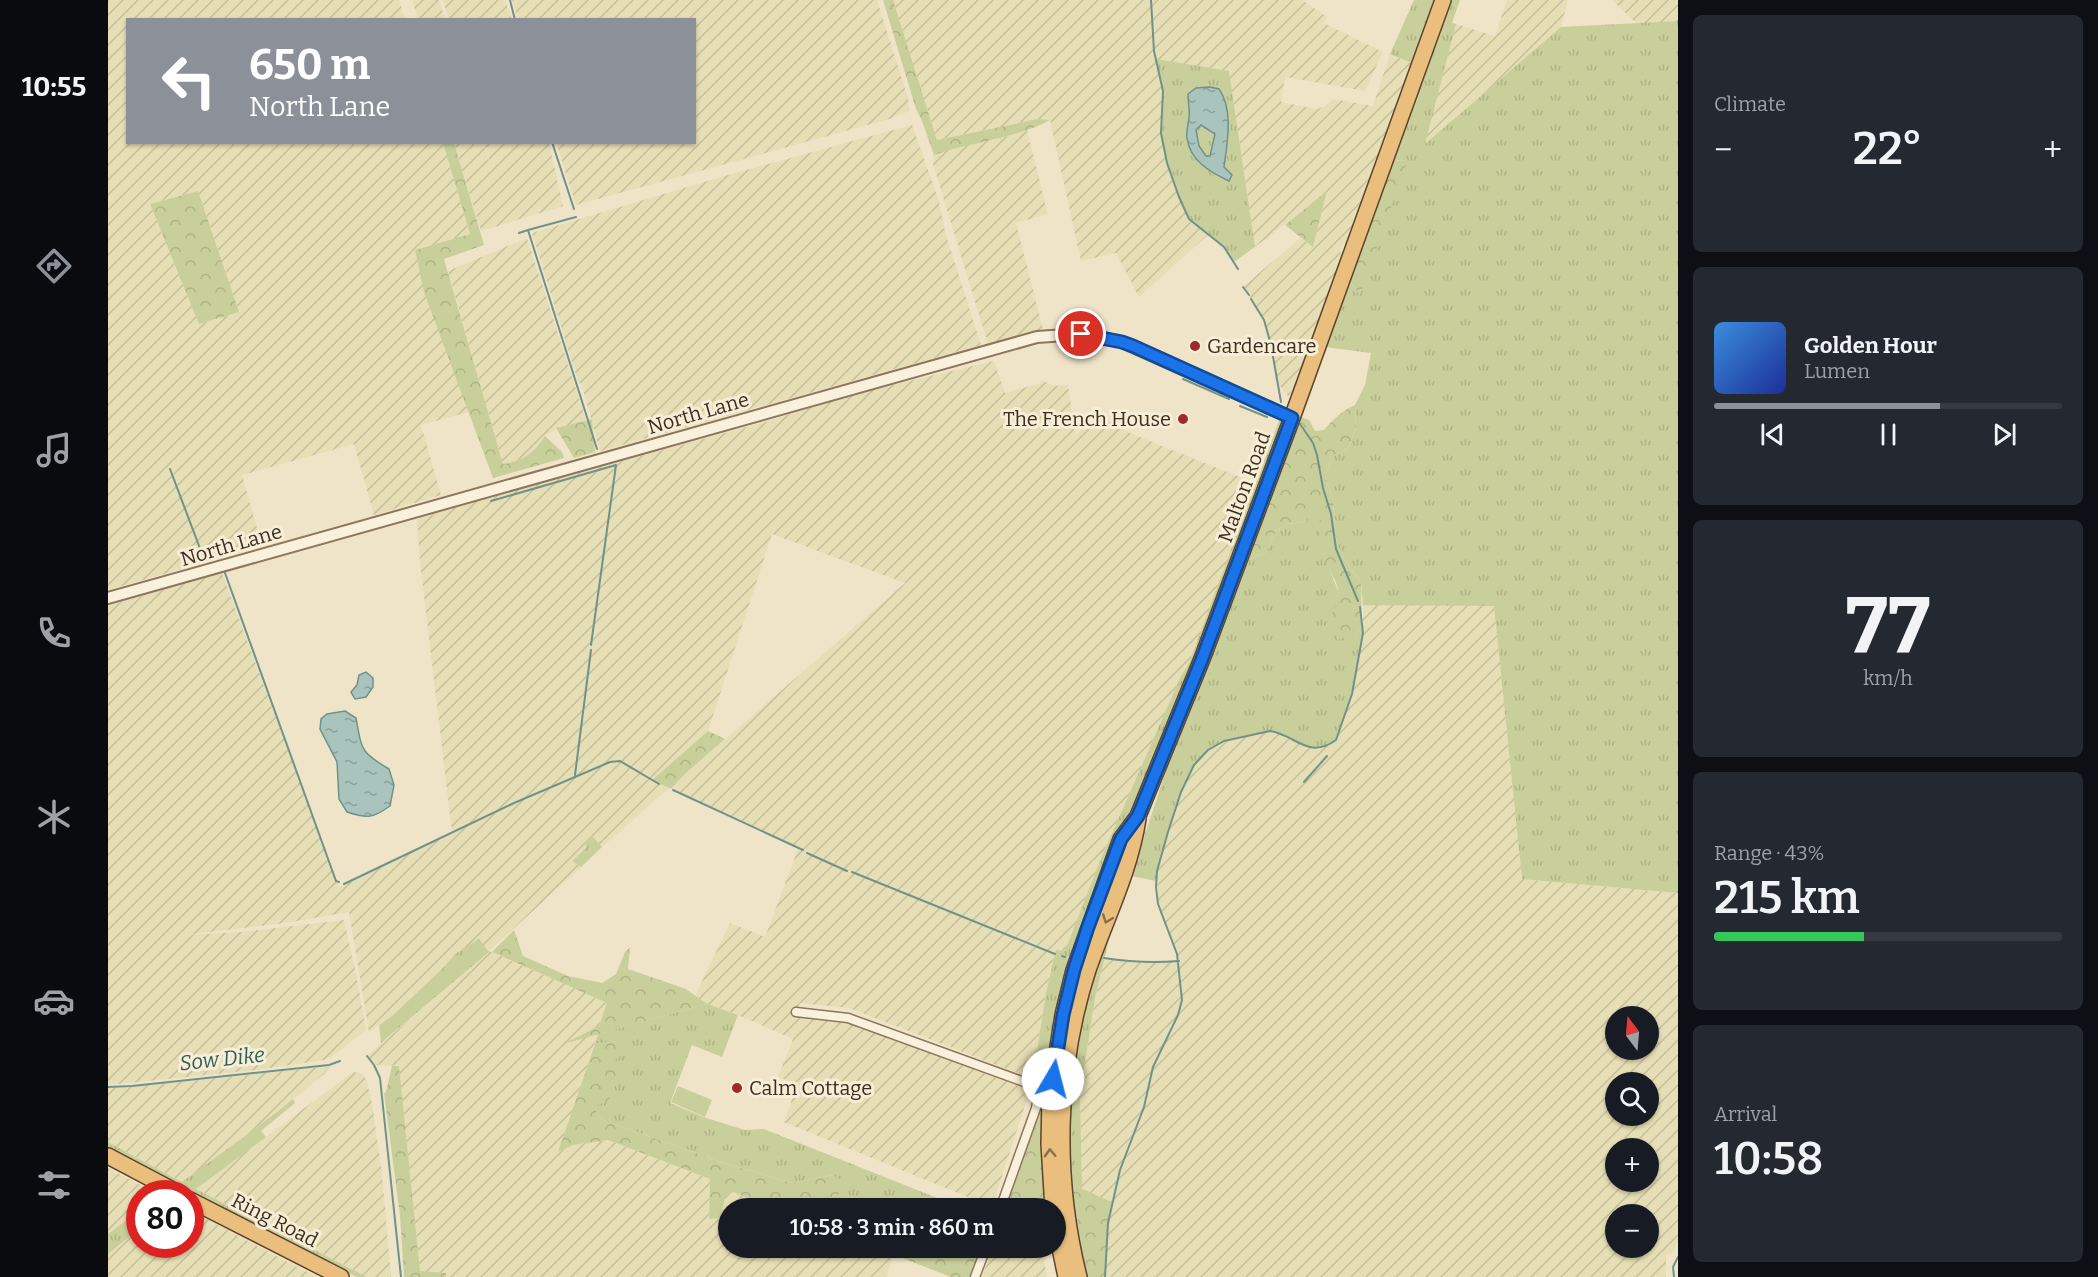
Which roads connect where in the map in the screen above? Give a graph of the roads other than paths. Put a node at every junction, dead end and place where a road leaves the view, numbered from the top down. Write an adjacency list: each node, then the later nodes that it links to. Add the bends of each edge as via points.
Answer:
1 (1443, 0): 2 (highway, Malton Road)
2 (1292, 418): 3 (street, North Lane, via 1122,342 1081,334 1037,337); 5 (highway, Malton Road, via 1202,659 1138,816 1134,844 1088,971)
3 (108, 598)
4 (796, 1012): 8 (street, via 848,1018 1036,1088 1036,1108)
5 (1057, 1098): 9 (highway, one-way to 5, via 1050,1155); 16 (highway, via 1064,1189)
6 (108, 1156): 7 (highway)
7 (153, 1180)
8 (1004, 1198)
9 (1052, 1198)
10 (204, 1207): 13 (highway, Ring Road)
11 (982, 1258): 14 (street)
12 (1062, 1258): 15 (highway)
13 (340, 1277)
14 (975, 1277)
15 (1066, 1277)
16 (1079, 1277)

